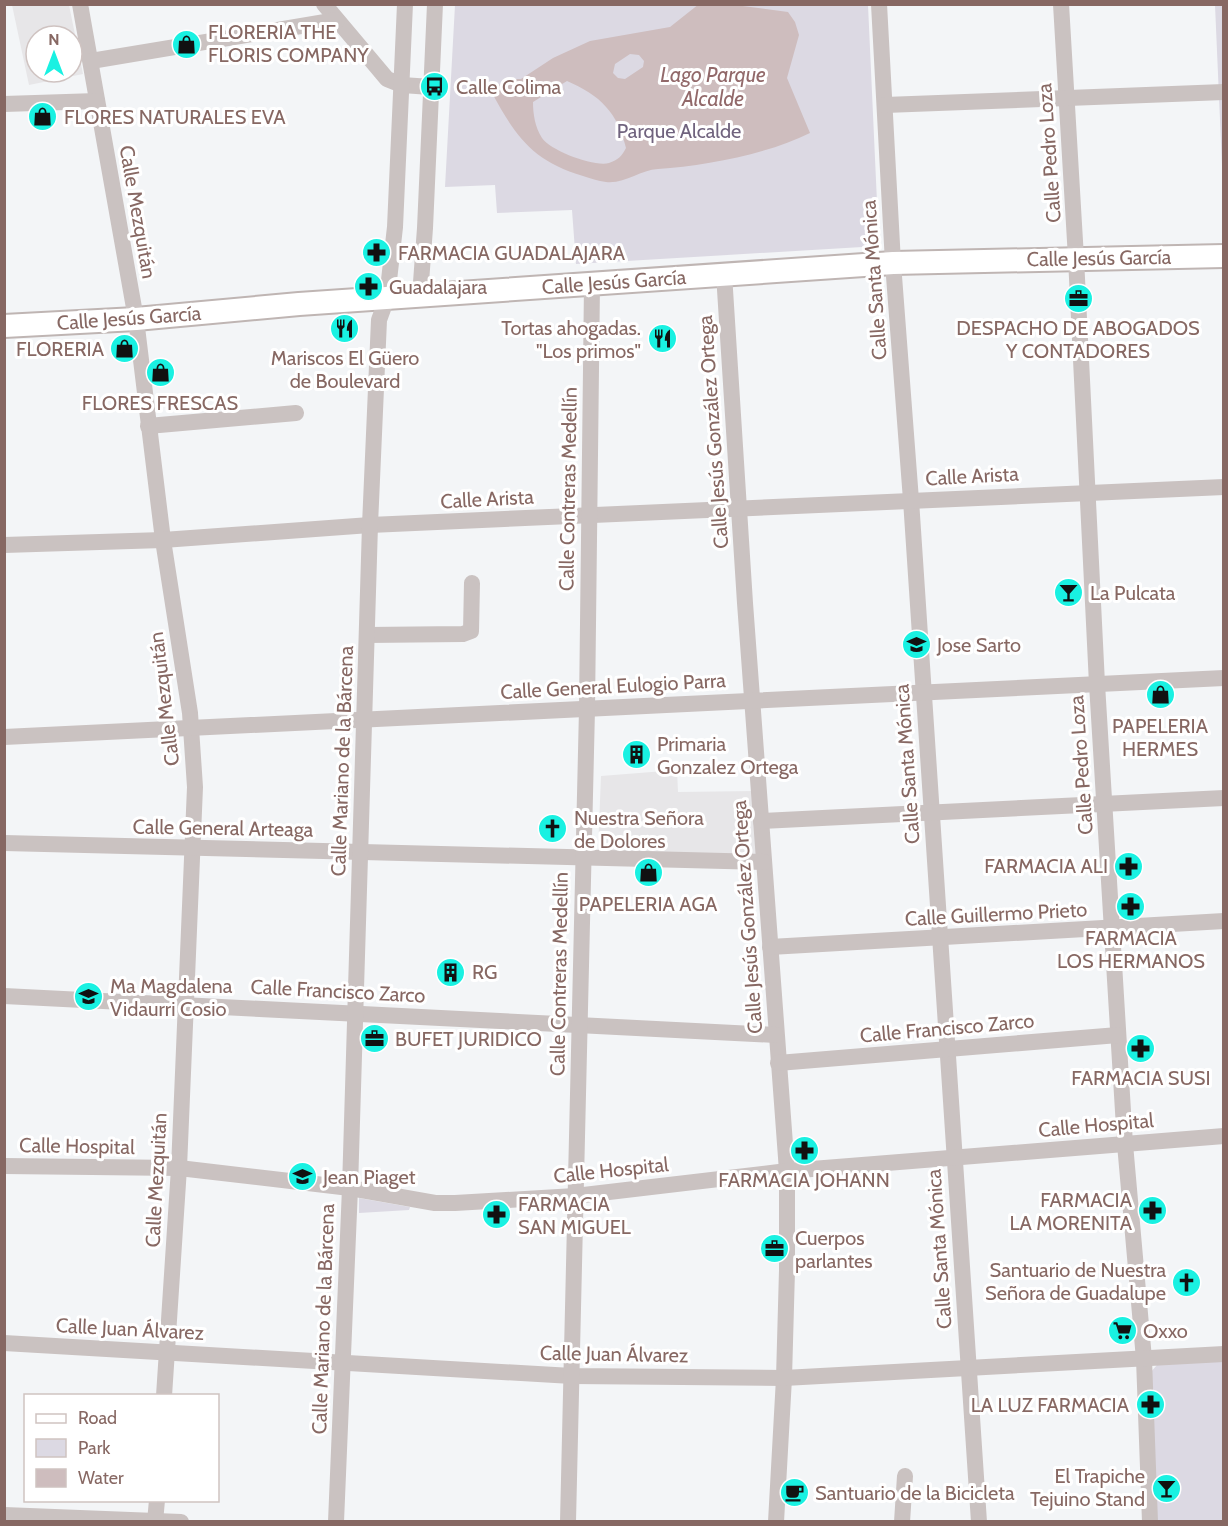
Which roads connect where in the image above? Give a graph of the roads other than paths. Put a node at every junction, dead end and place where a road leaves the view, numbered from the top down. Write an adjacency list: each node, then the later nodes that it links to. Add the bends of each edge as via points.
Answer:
1 (80, 4): 8 (street, Calle Mezquitán)
2 (324, 4): 7 (street)
3 (405, 4): 9 (street, Calle Mariano de la Bárcena)
4 (435, 4): 10 (street)
5 (879, 4): 15 (street, Calle Santa Mónica)
6 (1061, 4): 12 (street, Calle Pedro Loza)
7 (337, 20): 8 (street); 9 (street, via 387,79)
8 (91, 61): 13 (street, Calle Mezquitán)
9 (402, 85): 10 (street); 22 (street, Calle Mariano de la Bárcena)
10 (431, 87): 21 (street)
11 (1224, 92): 12 (street)
12 (1066, 98): 15 (street); 17 (street, Calle Pedro Loza)
13 (97, 101): 14 (street); 23 (street, Calle Mezquitán)
14 (4, 104)
15 (885, 105): 18 (street, Calle Santa Mónica)
16 (1224, 256): 17 (street, Calle Jesús García)
17 (1077, 258): 18 (street, Calle Jesús García); 28 (street, Calle Pedro Loza)
18 (892, 262): 19 (street, Calle Jesús García); 29 (street, Calle Santa Mónica)
19 (724, 274): 20 (street, Calle Jesús García); 30 (street, Calle Jesús González Ortega)
20 (592, 284): 21 (street, Calle Jesús García); 31 (street, Calle Contreras Medellín)
21 (420, 296): 22 (street, Calle Jesús García)
22 (387, 298): 23 (street, Calle Jesús García); 32 (street, Calle Mariano de la Bárcena, via 379,320)
23 (136, 319): 24 (street, Calle Jesús García); 26 (street, Calle Mezquitán)
24 (4, 326)
25 (296, 413): 26 (street)
26 (148, 426): 33 (street, Calle Mezquitán)
27 (1224, 487): 28 (street, Calle Arista)
28 (1088, 492): 29 (street, Calle Arista); 38 (street, Calle Pedro Loza)
29 (911, 500): 30 (street, Calle Arista); 39 (street, Calle Santa Mónica)
30 (739, 508): 31 (street, Calle Arista); 40 (street, Calle Jesús González Ortega)
31 (589, 515): 32 (street, Calle Arista); 41 (street, Calle Contreras Medellín)
32 (370, 525): 33 (street, Calle Arista); 36 (street, Calle Mariano de la Bárcena)
33 (163, 540): 34 (street, Calle Arista); 43 (street, Calle Mezquitán)
34 (4, 545)
35 (471, 583): 36 (street, via 471,631)
36 (367, 635): 42 (street, Calle Mariano de la Bárcena)
37 (1224, 678): 38 (street, Calle General Eulogio Parra)
38 (1097, 684): 39 (street, Calle General Eulogio Parra); 46 (street, Calle Pedro Loza)
39 (923, 692): 40 (street, Calle General Eulogio Parra); 47 (street, Calle Santa Mónica)
40 (753, 700): 41 (street, Calle General Eulogio Parra); 48 (street, Calle Jesús González Ortega)
41 (587, 709): 42 (street, Calle General Eulogio Parra); 52 (street, Calle Contreras Medellín)
42 (364, 720): 43 (street, Calle General Eulogio Parra); 51 (street, Calle Mariano de la Bárcena)
43 (191, 728): 44 (street, Calle General Eulogio Parra); 50 (street, Calle Mezquitán, via 195,787)
44 (4, 737)
45 (1224, 798): 46 (street)
46 (1104, 804): 47 (street); 55 (street, Calle Pedro Loza)
47 (931, 812): 48 (street); 56 (street, Calle Santa Mónica)
48 (761, 821): 53 (street, Calle Jesús González Ortega)
49 (4, 843): 50 (street, Calle General Arteaga)
50 (193, 848): 51 (street, Calle General Arteaga); 59 (street, Calle Mezquitán)
51 (360, 852): 52 (street, Calle General Arteaga); 60 (street, Calle Mariano de la Bárcena)
52 (583, 858): 53 (street, Calle General Arteaga); 61 (street, Calle Contreras Medellín)
53 (764, 862): 57 (street, Calle Jesús González Ortega)
54 (1224, 921): 55 (street, Calle Guillermo Prieto)
55 (1112, 928): 56 (street, Calle Guillermo Prieto); 63 (street, Calle Pedro Loza)
56 (939, 938): 57 (street, Calle Guillermo Prieto); 64 (street, Calle Santa Mónica)
57 (770, 947): 62 (street, Calle Jesús González Ortega)
58 (4, 996): 59 (street, Calle Francisco Zarco)
59 (186, 1005): 60 (street, Calle Francisco Zarco); 70 (street, Calle Mezquitán)
60 (355, 1013): 61 (street, Calle Francisco Zarco); 72 (street, Calle Mariano de la Bárcena)
61 (579, 1025): 62 (street, Calle Francisco Zarco); 73 (street, Calle Contreras Medellín)
62 (776, 1035): 65 (street, Calle Jesús González Ortega)
63 (1118, 1035): 64 (street, Calle Francisco Zarco); 67 (street, Calle Pedro Loza)
64 (946, 1049): 65 (street, Calle Francisco Zarco); 68 (street, Calle Santa Mónica)
65 (778, 1063): 71 (street, Calle Jesús González Ortega)
66 (1224, 1136): 67 (street, Calle Hospital)
67 (1125, 1144): 68 (street, Calle Hospital); 77 (street, Calle Pedro Loza)
68 (954, 1158): 71 (street, Calle Hospital); 79 (street, Calle Santa Mónica)
69 (4, 1166): 70 (street, Calle Hospital)
70 (179, 1168): 72 (street, Calle Hospital); 75 (street, Calle Mezquitán)
71 (787, 1171): 73 (street, Calle Hospital); 81 (street, Calle Jesús González Ortega)
72 (350, 1188): 73 (street, Calle Hospital, via 435,1203); 78 (street, Calle Mariano de la Bárcena)
73 (575, 1196): 80 (street, Calle Contreras Medellín)
74 (4, 1343): 75 (street, Calle Juan Álvarez)
75 (167, 1352): 78 (street, Calle Juan Álvarez); 82 (street, Calle Mezquitán)
76 (1224, 1354): 77 (street, Calle Juan Álvarez)
77 (1144, 1359): 79 (street, Calle Juan Álvarez); 93 (street, Calle Pedro Loza)
78 (343, 1363): 80 (street, Calle Juan Álvarez); 88 (street, Calle Mariano de la Bárcena)
79 (969, 1368): 81 (street, Calle Juan Álvarez); 92 (street, Calle Santa Mónica)
80 (572, 1376): 81 (street, Calle Juan Álvarez); 89 (street, Calle Contreras Medellín)
81 (784, 1377): 90 (street, Calle Jesús González Ortega)
82 (164, 1394)
83 (905, 1476): 91 (street)
84 (157, 1502): 86 (street)
85 (4, 1515): 86 (street)
86 (155, 1521): 87 (street)
87 (181, 1521)
88 (336, 1521)
89 (568, 1521)
90 (776, 1521)
91 (902, 1521)
92 (979, 1521)
93 (1150, 1521)

